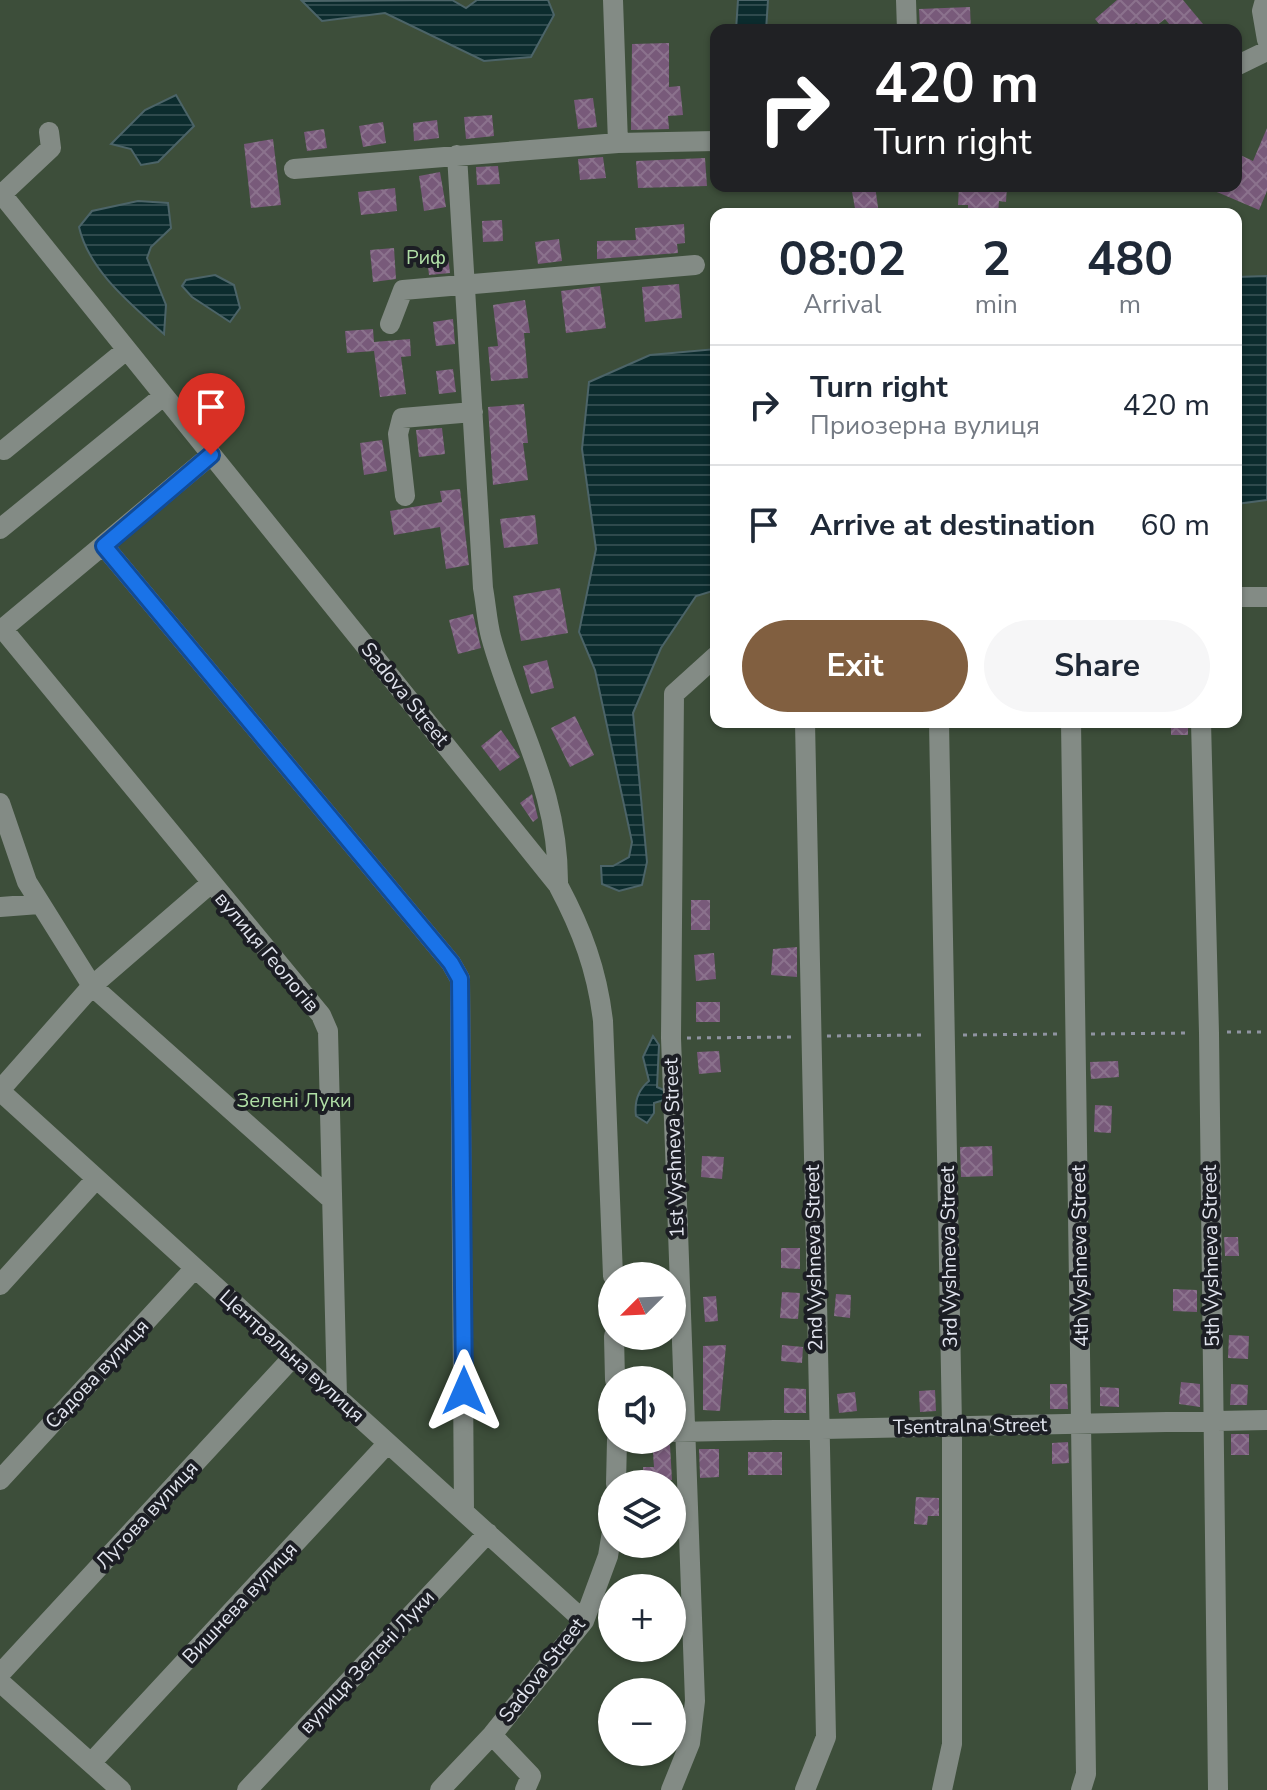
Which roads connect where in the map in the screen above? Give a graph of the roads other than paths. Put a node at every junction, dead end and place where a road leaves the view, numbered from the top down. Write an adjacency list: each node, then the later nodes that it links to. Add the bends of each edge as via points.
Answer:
1 (613, 0): 10 (street)
2 (906, 0): 4 (street)
3 (1265, 0): 5 (street)
4 (907, 24)
5 (1267, 40)
6 (1267, 51): 7 (street)
7 (1242, 63)
8 (49, 132): 13 (street, via 51,148)
9 (710, 141): 10 (street)
10 (618, 143): 11 (street)
11 (457, 155): 12 (street); 15 (street)
12 (294, 169)
13 (1, 193): 17 (street, Sadova Street)
14 (695, 265): 15 (street)
15 (465, 284): 16 (street, via 403,290); 19 (street)
16 (390, 324)
17 (125, 351): 18 (street, Sadova Street); 20 (street)
18 (162, 397): 21 (street, Sadova Street); 23 (street)
19 (473, 412): 22 (street, via 402,418 398,434); 35 (street, via 483,588 491,636 548,792)
20 (4, 450)
21 (211, 455): 24 (street); 35 (street, Sadova Street)
22 (405, 496)
23 (0, 529)
24 (104, 546): 27 (street); 57 (street, via 460,979)
25 (1242, 597): 26 (street)
26 (1267, 597)
27 (1, 630): 34 (street, вулиця Геологів)
28 (710, 661): 46 (street, 1st Vyshneva Street, via 674,694 671,1038)
29 (805, 728): 52 (street, 2nd Vyshneva Street)
30 (939, 728): 51 (street, 3rd Vyshneva Street)
31 (1071, 728): 50 (street, 4th Vyshneva Street)
32 (1201, 728): 49 (street, 5th Vyshneva Street)
33 (0, 803): 36 (street)
34 (210, 884): 38 (street); 41 (street, вулиця Геологів, via 321,1015 328,1031)
35 (558, 885): 42 (street, Sadova Street, via 591,952 598,982)
36 (39, 904): 37 (street); 38 (street)
37 (0, 907)
38 (92, 986): 39 (street); 41 (street)
39 (0, 1090): 40 (street, Центральна вулиця)
40 (96, 1179): 43 (street, Центральна вулиця); 44 (street)
41 (331, 1199): 47 (street, вулиця Геологів)
42 (612, 1262)
43 (195, 1268): 45 (street, Центральна вулиця); 56 (street, Садова вулиця)
44 (0, 1285)
45 (293, 1357): 47 (street, Центральна вулиця); 61 (street, Лугова вулиця)
46 (676, 1366)
47 (337, 1397): 54 (street, Центральна вулиця)
48 (1267, 1420): 49 (street, Tsentralna Street)
49 (1213, 1421): 50 (street, Tsentralna Street); 73 (street, 5th Vyshneva Street)
50 (1082, 1424): 51 (street, Tsentralna Street); 72 (street, 4th Vyshneva Street, via 1086,1774)
51 (952, 1426): 52 (street, Tsentralna Street); 71 (street, 3rd Vyshneva Street, via 952,1744)
52 (817, 1429): 53 (street, Tsentralna Street); 70 (street, 2nd Vyshneva Street, via 826,1737)
53 (686, 1432)
54 (388, 1443): 57 (street, Центральна вулиця); 64 (street, Вишнева вулиця)
55 (678, 1454): 69 (street, 1st Vyshneva Street, via 695,1701 690,1743)
56 (0, 1480)
57 (464, 1512): 58 (street, Центральна вулиця)
58 (488, 1533): 60 (street, Центральна вулиця); 66 (street, вулиця Зелені Луки)
59 (607, 1558): 60 (street, Sadova Street)
60 (584, 1621): 63 (street, Sadova Street)
61 (0, 1674)
62 (0, 1682): 64 (street)
63 (492, 1735): 67 (street, Sadova Street); 68 (street, via 531,1776)
64 (91, 1763): 65 (street)
65 (121, 1790)
66 (247, 1790)
67 (440, 1790)
68 (525, 1790)
69 (671, 1790)
70 (805, 1790)
71 (942, 1790)
72 (1081, 1790)
73 (1218, 1790)

